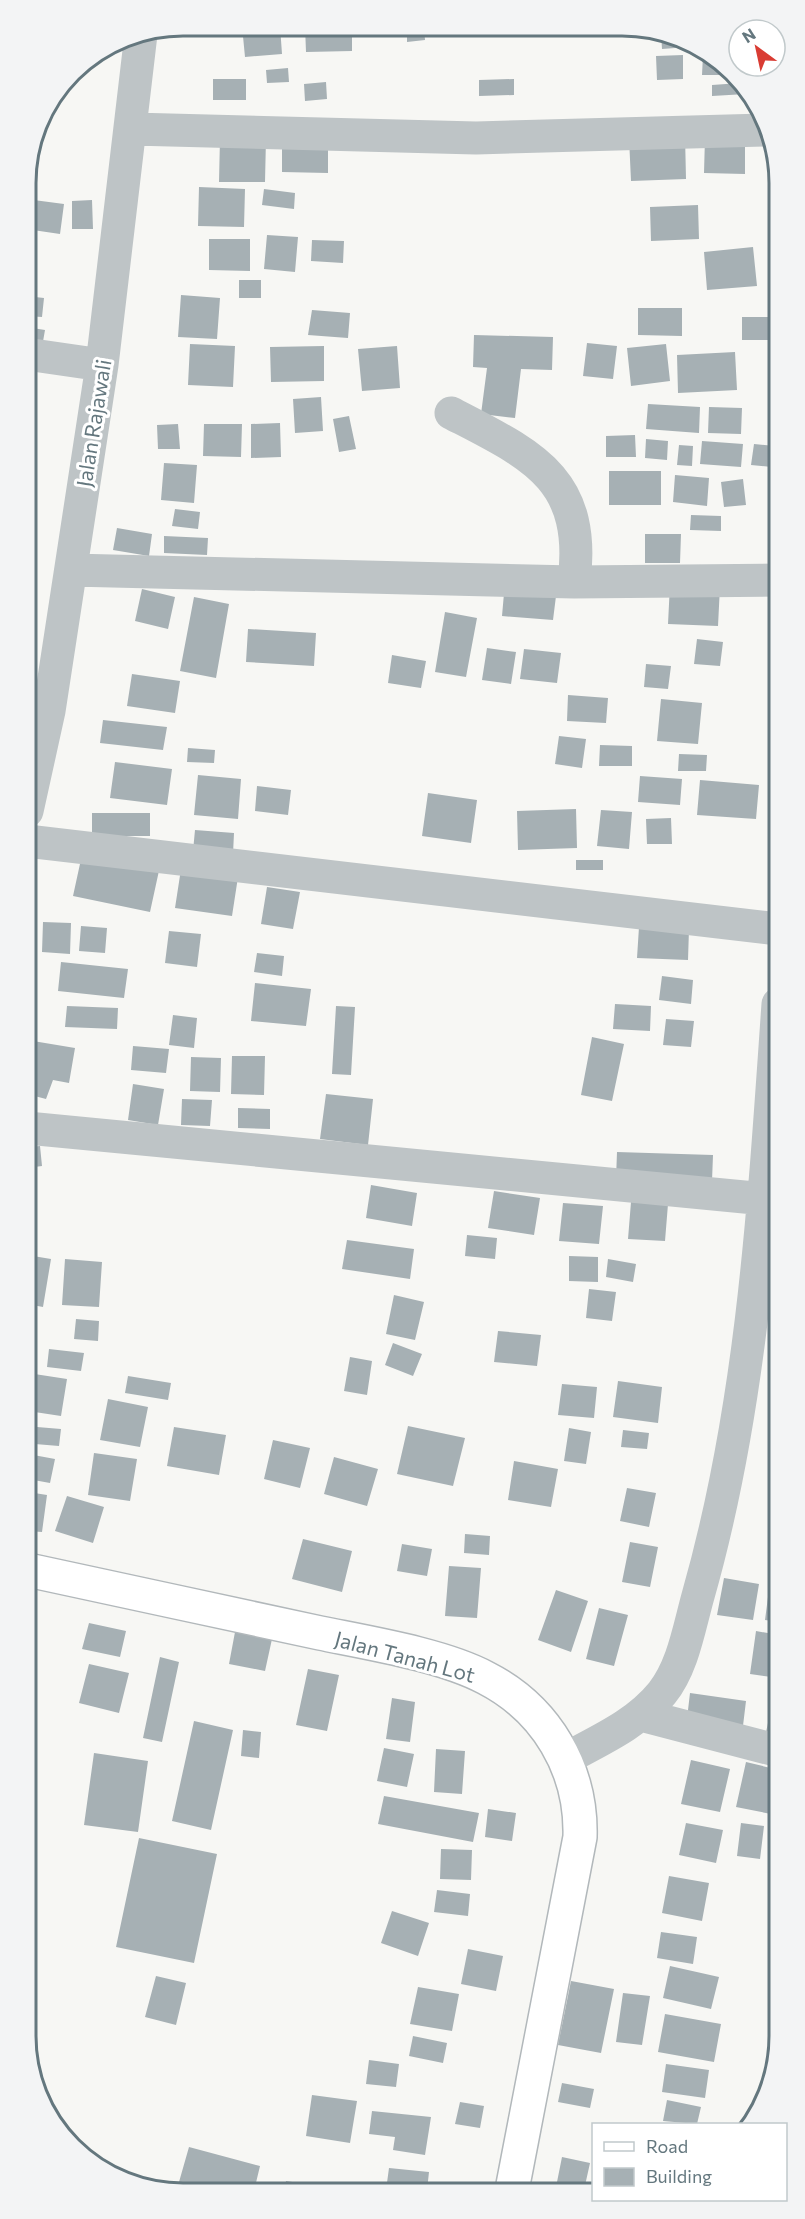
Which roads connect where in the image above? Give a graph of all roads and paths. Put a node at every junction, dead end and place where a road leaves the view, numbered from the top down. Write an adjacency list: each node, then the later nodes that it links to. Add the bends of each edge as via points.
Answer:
1 (140, 43): 2 (street, Jalan Rajawali)
2 (132, 129): 3 (street, via 476,138); 5 (street, Jalan Rajawali)
3 (759, 130)
4 (36, 355): 5 (street)
5 (102, 365): 7 (street, Jalan Rajawali)
6 (451, 413): 9 (street, via 537,461 555,484 572,515 578,552)
7 (71, 570): 9 (street); 10 (street, Jalan Rajawali)
8 (769, 580): 9 (street)
9 (574, 582)
10 (36, 770)
11 (36, 842): 12 (street)
12 (769, 928)
13 (36, 1129): 15 (street)
14 (769, 1139): 15 (street)
15 (765, 1199): 17 (street, via 744,1383 717,1528 676,1669 663,1692)
16 (36, 1572): 19 (main road, Jalan Tanah Lot, via 395,1649 468,1670 487,1678 526,1706 552,1734)
17 (641, 1715): 18 (street); 19 (street)
18 (769, 1748)
19 (565, 1759): 20 (main road, Jalan Tanah Lot, via 579,1804 580,1836)
20 (513, 2183)

